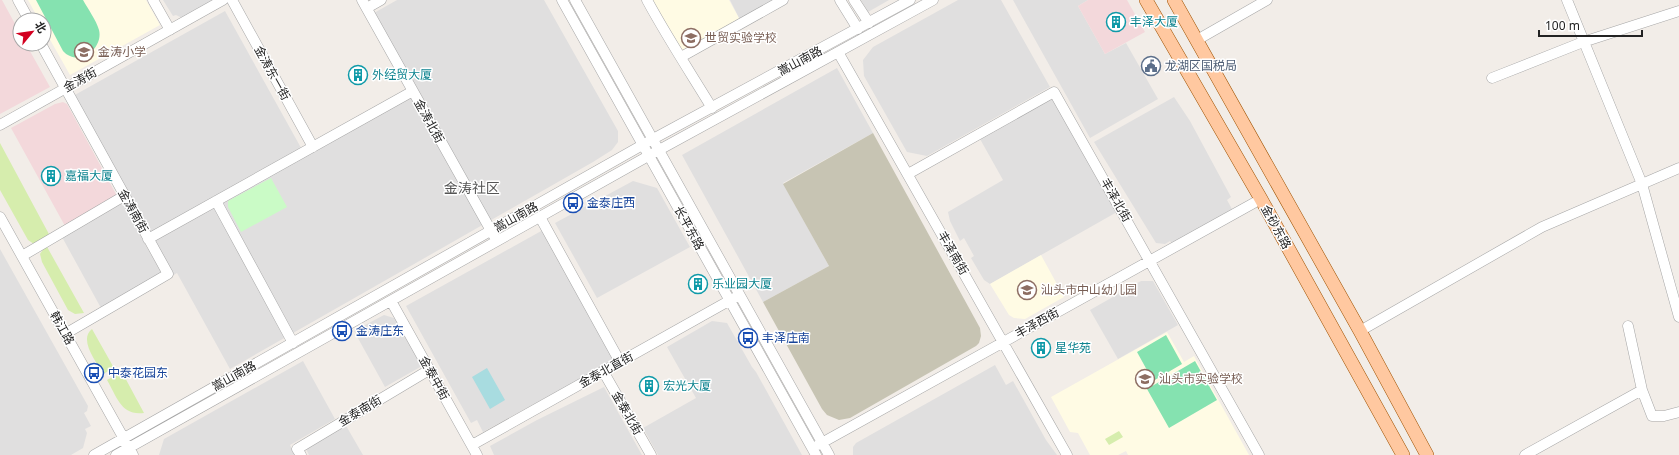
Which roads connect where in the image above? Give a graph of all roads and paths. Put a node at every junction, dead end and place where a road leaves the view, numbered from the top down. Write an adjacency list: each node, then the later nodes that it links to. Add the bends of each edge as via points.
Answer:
1 (18, 0): 20 (street)
2 (153, 0): 23 (street)
3 (223, 0): 23 (street, 金涛街)
4 (232, 0): 36 (street, 金涛东一街)
5 (381, 0): 18 (street)
6 (562, 0): 35 (street, 长平东路)
7 (575, 0): 34 (street, 长平东路)
8 (647, 0): 28 (street)
9 (783, 0): 28 (street)
10 (840, 0): 22 (street)
11 (854, 0): 21 (street)
12 (910, 0): 21 (street, 嵩山南路)
13 (933, 0): 27 (street, 嵩山南路)
14 (1146, 0): 43 (main road, 金砂东路)
15 (1174, 0): 24 (main road, 金砂东路)
16 (1266, 0): 24 (street)
17 (1567, 0): 25 (street)
18 (365, 4): 31 (street, 金涛北街)
19 (1679, 11): 25 (street)
20 (25, 12)
21 (869, 23): 22 (street, 嵩山南路)
22 (858, 29): 32 (street, 嵩山南路)
23 (170, 30): 30 (street, 金涛街)
24 (1197, 40): 59 (main road, 金砂东路)
25 (1584, 42): 29 (street); 41 (street)
26 (46, 52): 30 (street, 金涛南街)
27 (838, 52): 37 (street, 嵩山南路); 40 (street, 丰泽南街)
28 (681, 57): 32 (street)
29 (1492, 78)
30 (65, 89): 33 (street, 金涛街); 42 (street, 金涛南街)
31 (413, 91): 36 (street); 48 (street, 金涛北街)
32 (712, 108): 34 (street, 嵩山南路)
33 (0, 126)
34 (653, 139): 35 (street, 嵩山南路); 37 (street, 长平东路)
35 (642, 145): 38 (street, 长平东路); 48 (street, 嵩山南路)
36 (313, 147): 44 (street)
37 (659, 150): 38 (street, 嵩山南路); 53 (street, 长平东路)
38 (648, 156): 46 (street, 嵩山南路); 55 (street, 长平东路)
39 (1679, 168): 41 (street)
40 (908, 174): 52 (street, 丰泽北街, via 1054,92); 62 (street, 丰泽南街)
41 (1642, 184): 56 (street); 59 (street, via 1542,227)
42 (124, 196): 49 (street, 金涛南街); 51 (street)
43 (1261, 199): 52 (street, 丰泽西街); 80 (main road, 金砂东路)
44 (216, 201): 49 (street); 61 (street)
45 (0, 217): 51 (street, 韩江路)
46 (540, 217): 50 (street, 嵩山南路); 63 (street)
47 (0, 229): 68 (street, 韩江路)
48 (491, 231): 50 (street, 金涛北街); 61 (street, 嵩山南路)
49 (148, 239): 60 (street, 金涛南街, via 168,274)
50 (497, 241): 54 (street, 嵩山南路)
51 (22, 256): 60 (street, 韩江路)
52 (1150, 260): 62 (street, 丰泽西街); 79 (street, 丰泽北街)
53 (740, 295): 55 (street, 金泰北直街); 69 (street, 长平东路)
54 (391, 301): 58 (street, 嵩山南路); 64 (street, 金泰中街)
55 (730, 301): 63 (street, 金泰北直街); 71 (street, 长平东路)
56 (1679, 317)
57 (1628, 326): 66 (street)
58 (341, 329): 72 (street, 韩江路)
59 (1360, 331): 81 (main road, 金砂东路)
60 (65, 334): 68 (street, 韩江路)
61 (293, 342): 68 (street, 嵩山南路)
62 (1003, 342): 69 (street, 丰泽西街); 78 (street, 丰泽南街)
63 (620, 362): 65 (street, 金泰北直街)
64 (429, 370): 70 (street, 金泰中街); 74 (street, 金泰南街, via 297,449)
65 (603, 372): 70 (street, 金泰北直街); 76 (street, 金泰北街)
66 (1642, 390): 67 (street, via 1652,416); 82 (street)
67 (1679, 412)
68 (121, 440): 72 (street, 韩江路); 73 (street, 嵩山南路)
69 (822, 442): 71 (street, 丰泽西街); 77 (street, 长平东路)
70 (472, 445): 75 (street, 金泰中街)
71 (814, 451)
72 (125, 453)
73 (94, 455)
74 (300, 455)
75 (477, 455)
76 (651, 455)
77 (829, 455)
78 (1067, 455)
79 (1259, 455)
80 (1403, 455)
81 (1427, 455)
82 (1525, 455)

